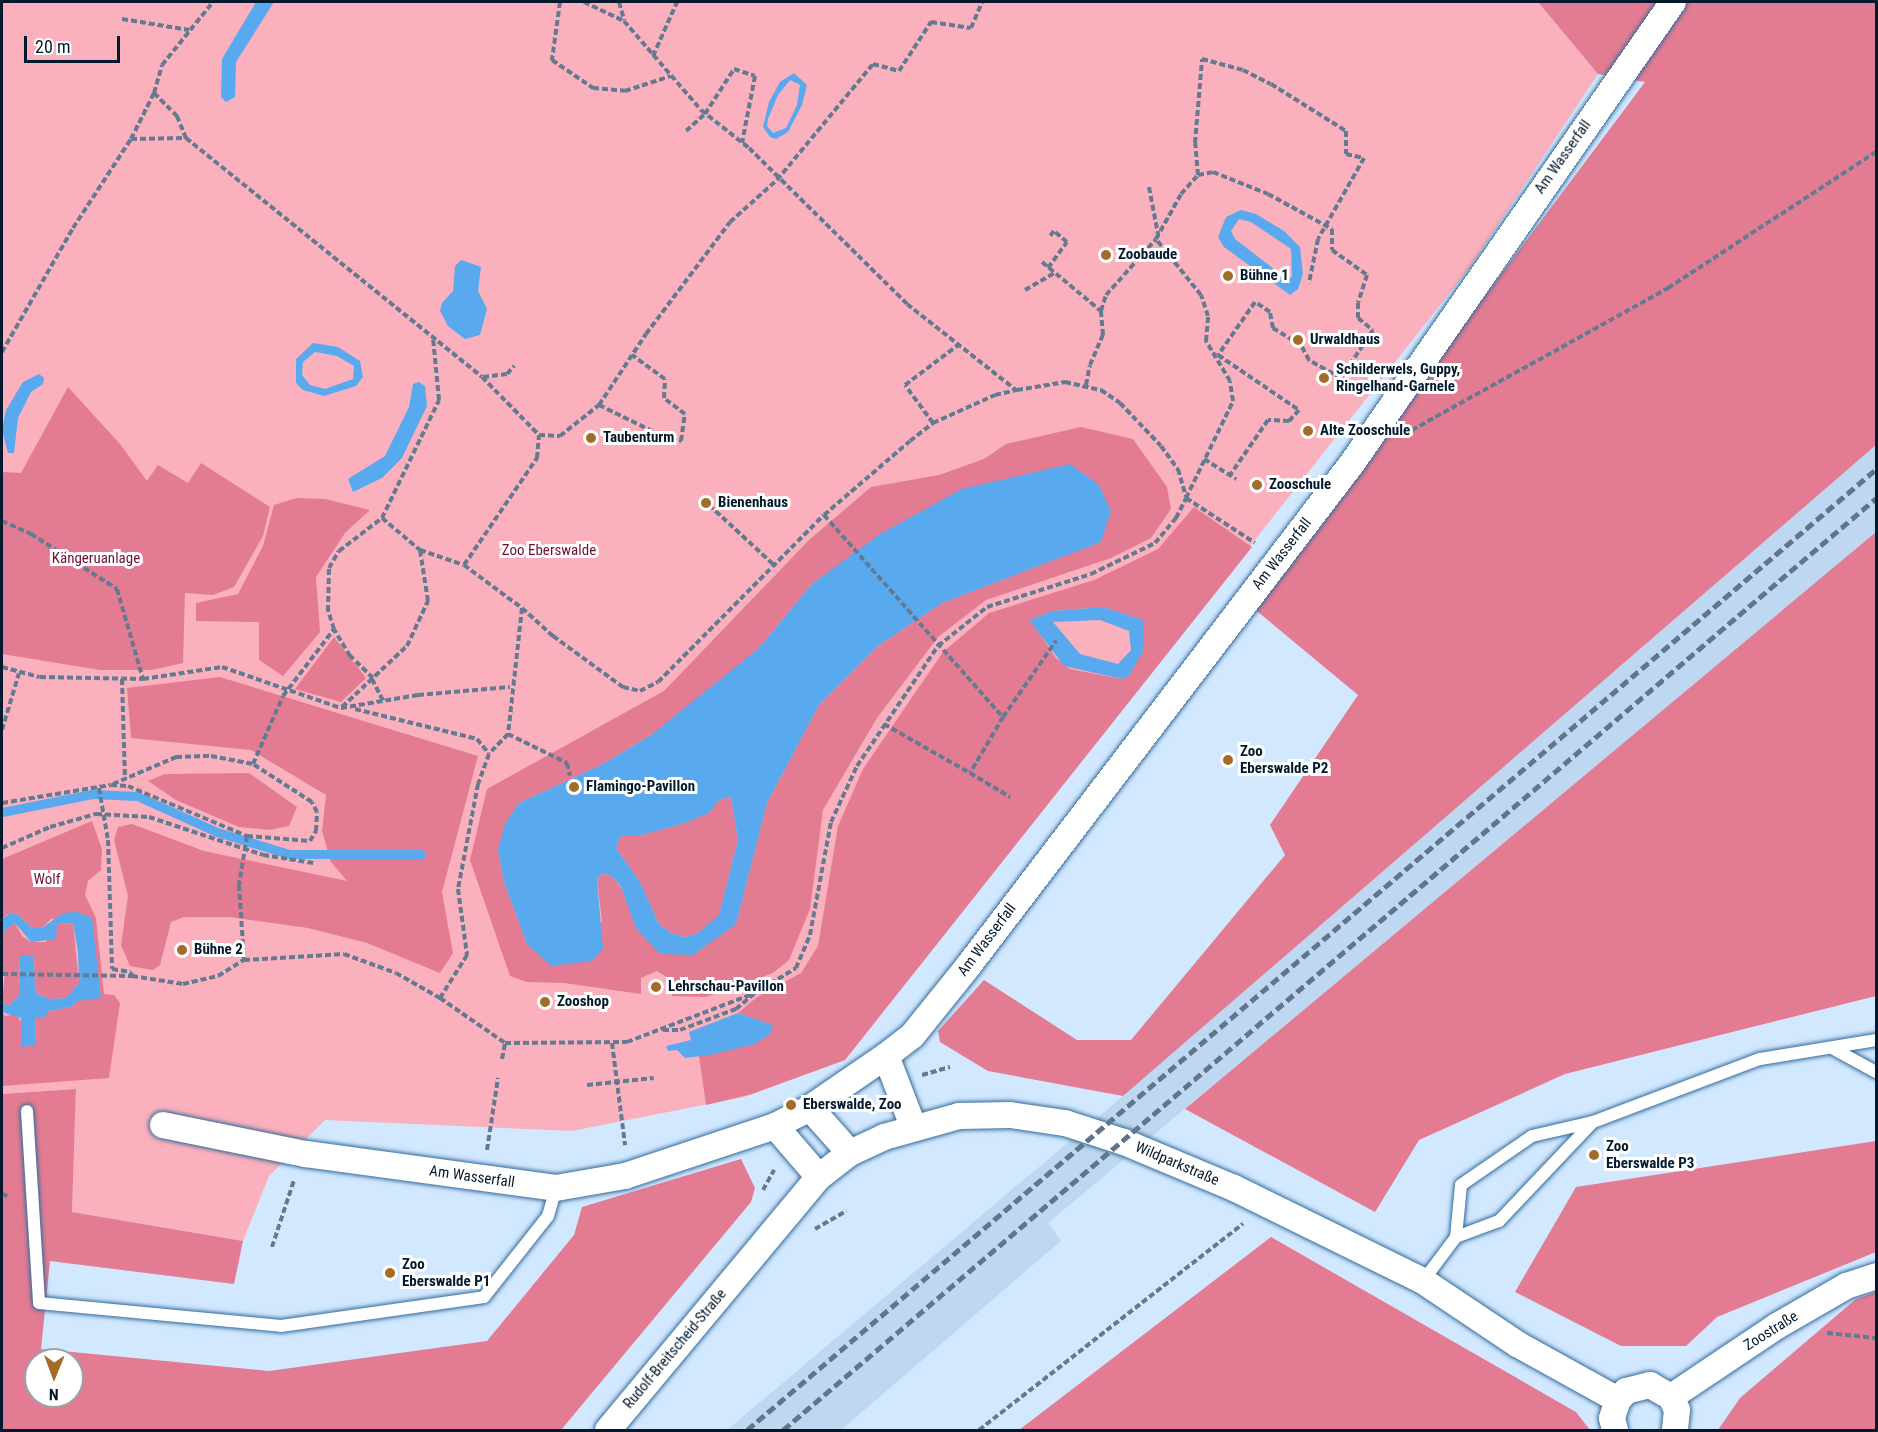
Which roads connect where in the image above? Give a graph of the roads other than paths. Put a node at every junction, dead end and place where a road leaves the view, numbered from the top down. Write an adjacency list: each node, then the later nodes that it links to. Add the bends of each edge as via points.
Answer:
1 (1673, 2): 4 (street, Am Wasserfall, via 1353,462 969,965 912,1036)
2 (1876, 1040): 3 (lane)
3 (1834, 1049): 5 (lane); 8 (lane, via 1760,1059)
4 (886, 1056): 6 (street, Am Wasserfall); 11 (street)
5 (1876, 1072)
6 (810, 1108): 10 (street, Am Wasserfall); 12 (street)
7 (27, 1111): 14 (lane, via 39,1303 280,1326 484,1297 548,1216)
8 (1593, 1122): 15 (lane, via 1499,1221); 15 (lane, via 1532,1136 1461,1185)
9 (163, 1125): 14 (street, Am Wasserfall, via 306,1154)
10 (775, 1126): 13 (street); 14 (street, Am Wasserfall, via 625,1176)
11 (913, 1126): 12 (street, Wildparkstraße); 18 (street, Wildparkstraße, via 959,1116 1010,1115 1065,1123 1124,1142 1269,1205)
12 (850, 1153): 13 (street, Wildparkstraße)
13 (819, 1177): 16 (street, Wildparkstraße)
14 (556, 1188)
15 (1456, 1237): 18 (lane)
16 (742, 1268): 21 (street, Rudolf-Breitscheid-Straße)
17 (1876, 1276): 19 (street, Zoostraße, via 1846,1286 1777,1326)
18 (1423, 1281): 20 (street, Wildparkstraße, via 1516,1344)
19 (1671, 1397): 20 (street, via 1650,1385 1626,1391); 23 (street, via 1677,1410)
20 (1618, 1400): 22 (street, via 1612,1418)
21 (608, 1431)
22 (1615, 1431)
23 (1675, 1431)

